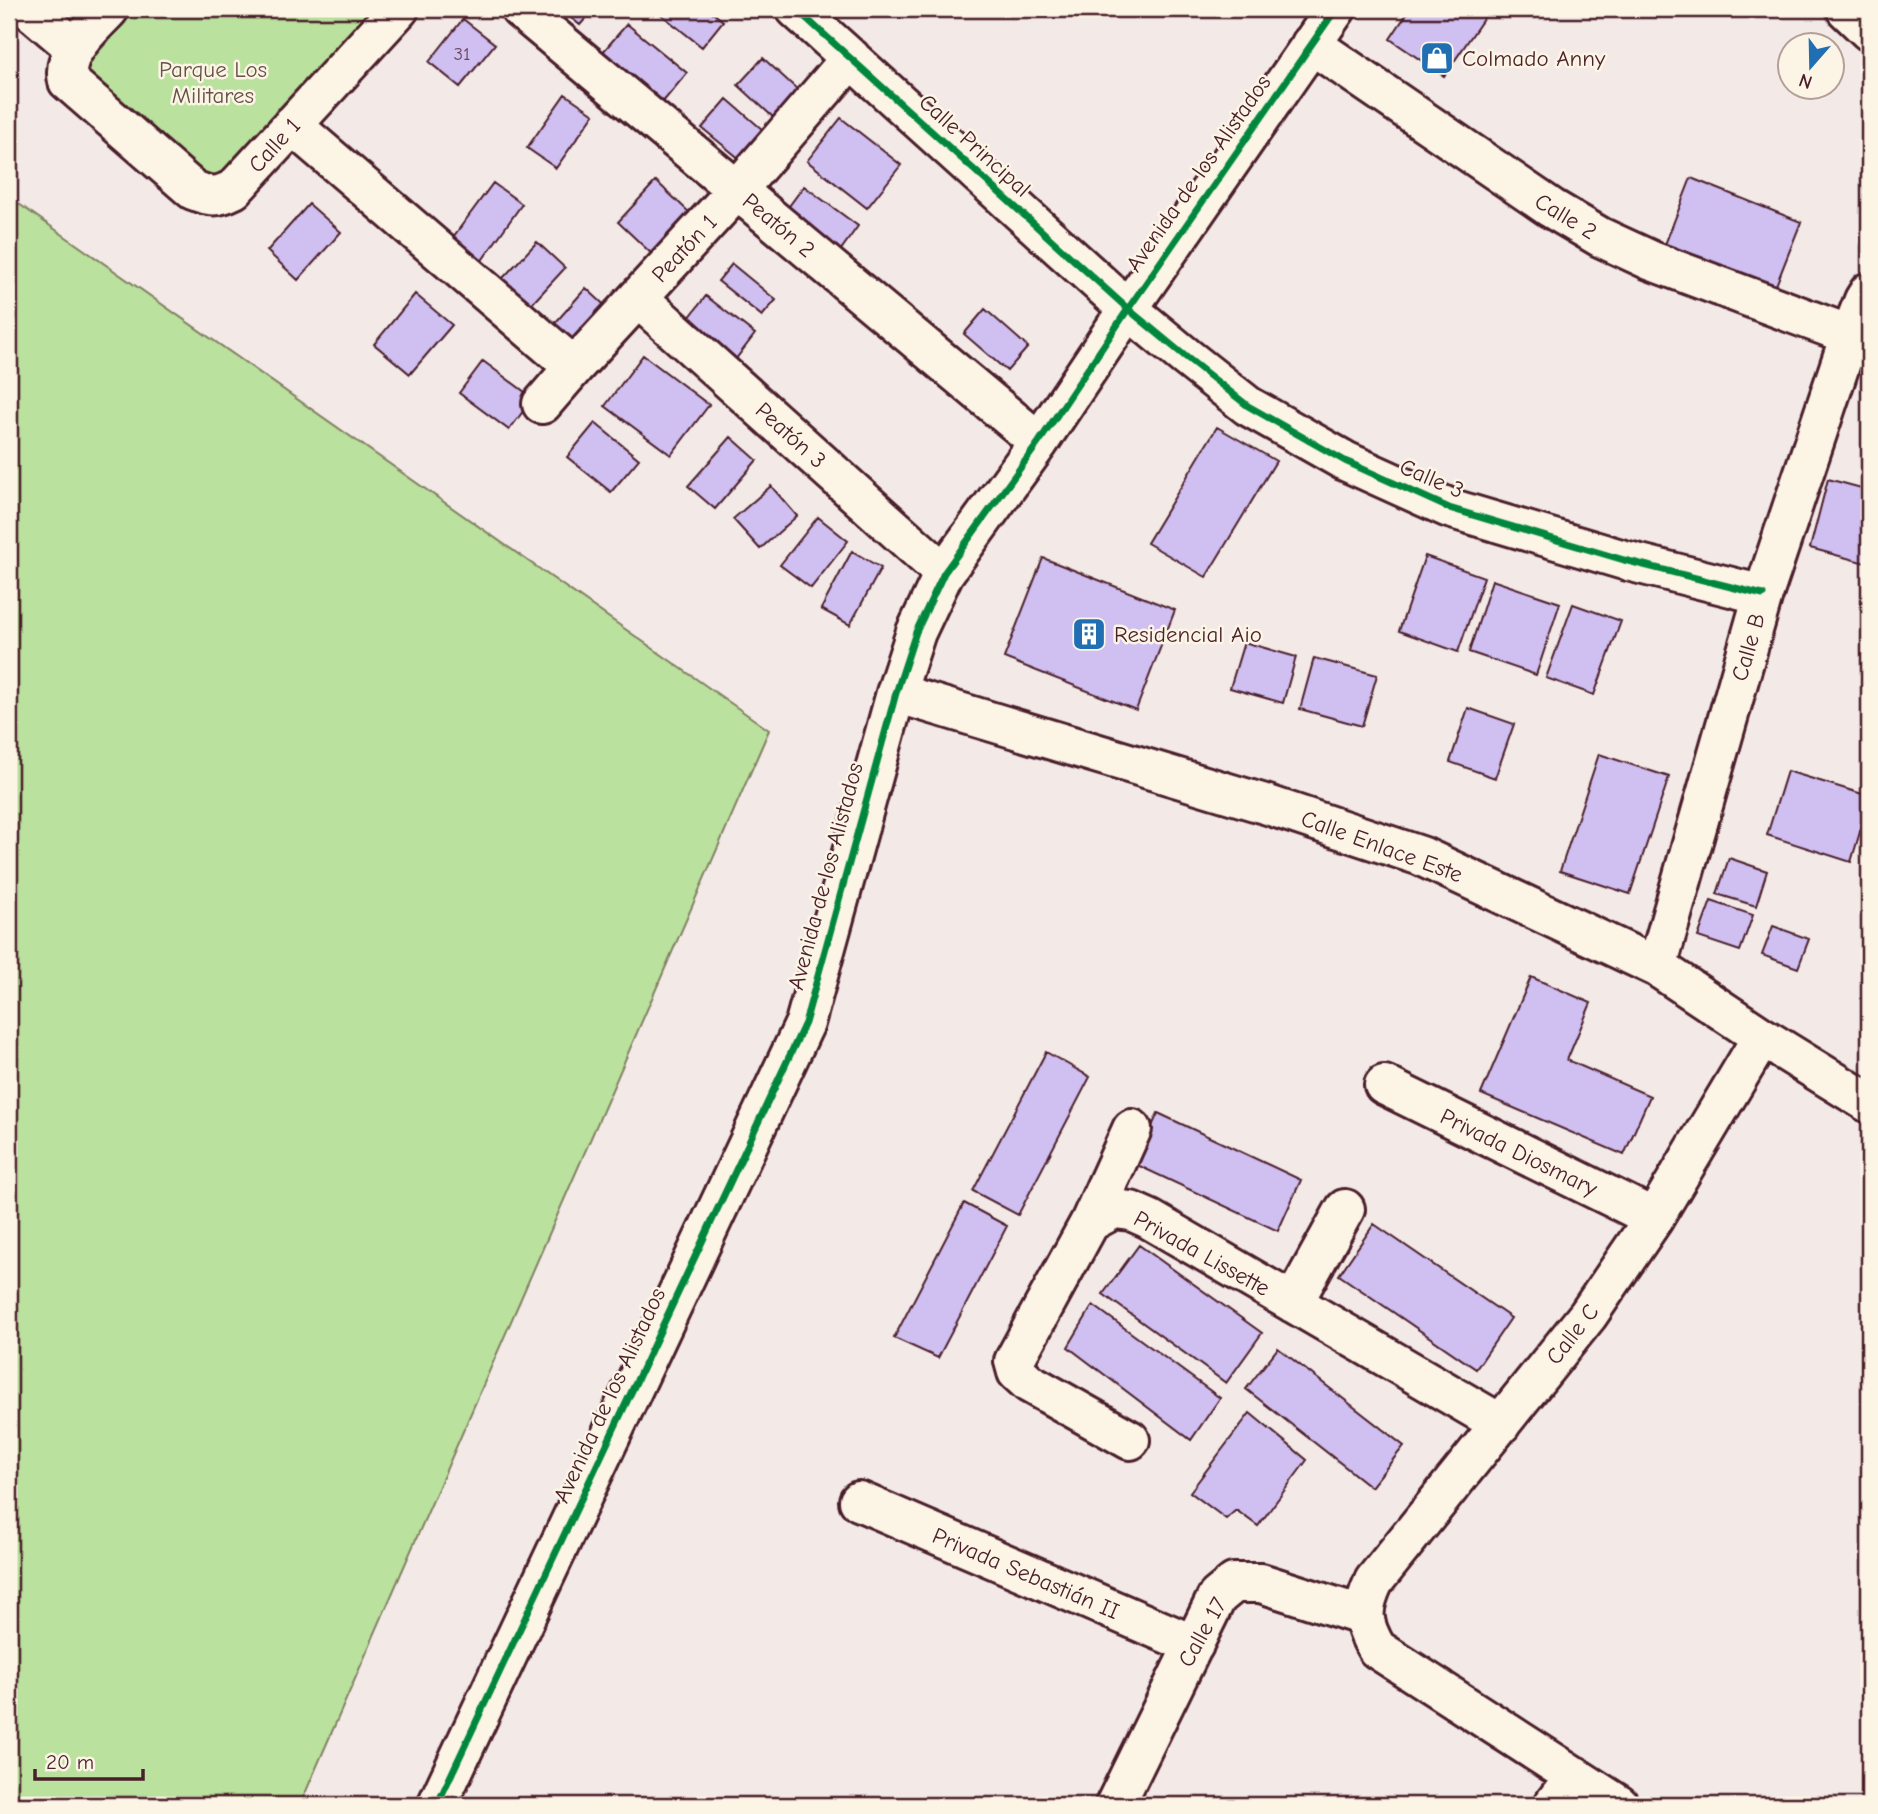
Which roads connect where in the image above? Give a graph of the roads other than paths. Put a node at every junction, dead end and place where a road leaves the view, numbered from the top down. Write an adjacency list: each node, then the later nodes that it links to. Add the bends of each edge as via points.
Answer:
1 (29, 9): 10 (street)
2 (109, 9): 10 (street)
3 (399, 9): 12 (street, Calle 1)
4 (520, 9): 13 (street, Peatón 2)
5 (796, 9): 11 (street, Calle Principal)
6 (1336, 9): 9 (street, Avenida de los Alistados)
7 (1846, 9): 8 (street)
8 (1869, 31)
9 (1311, 44): 16 (street, Avenida de los Alistados); 17 (street, Calle 2, via 1600,237)
10 (75, 48): 12 (street, Calle 1, via 68,61 68,81 194,190 212,197 234,189)
11 (851, 58): 13 (street, Peatón 1); 16 (street, Calle Principal)
12 (292, 125): 18 (street)
13 (737, 191): 15 (street, Peatón 1); 20 (street, Peatón 2)
14 (1869, 292): 17 (street, Calle B)
15 (638, 298): 18 (street, Peatón 1); 21 (street, Peatón 3)
16 (1128, 309): 20 (street, Avenida de los Alistados); 22 (street, Calle 3, via 1248,405 1357,467 1449,508)
17 (1850, 335): 22 (street, Calle B)
18 (573, 367): 19 (street, Peatón 1)
19 (542, 404)
20 (1039, 442): 21 (street, Avenida de los Alistados)
21 (944, 573): 23 (street, Avenida de los Alistados, via 916,632)
22 (1763, 595): 24 (street, Calle B)
23 (896, 693): 24 (street, Calle Enlace Este, via 1268,804 1421,856); 39 (street, Avenida de los Alistados, via 805,1023)
24 (1657, 967): 25 (street, Calle Enlace Este)
25 (1762, 1037): 27 (street, Calle Enlace Este); 30 (street, Calle C)
26 (1384, 1085): 30 (street, Privada Diosmary)
27 (1869, 1103)
28 (1132, 1129): 31 (street)
29 (1345, 1209): 32 (street)
30 (1654, 1218): 33 (street, Calle C, via 1588,1315)
31 (1090, 1222): 32 (street, Privada Lissette, via 1114,1209 1131,1211); 34 (street, via 1014,1361 1017,1372 1029,1383)
32 (1293, 1303): 33 (street, Privada Lissette)
33 (1501, 1424): 36 (street, Calle C, via 1374,1581)
34 (1130, 1440)
35 (859, 1501): 37 (street, Privada Sebastián II)
36 (1364, 1616): 37 (street, Calle 17, via 1261,1583 1234,1583 1217,1597); 38 (street, via 1377,1648)
37 (1194, 1645): 40 (street, Calle 17)
38 (1564, 1791): 41 (street)
39 (437, 1805)
40 (1115, 1805)
41 (1619, 1805)

